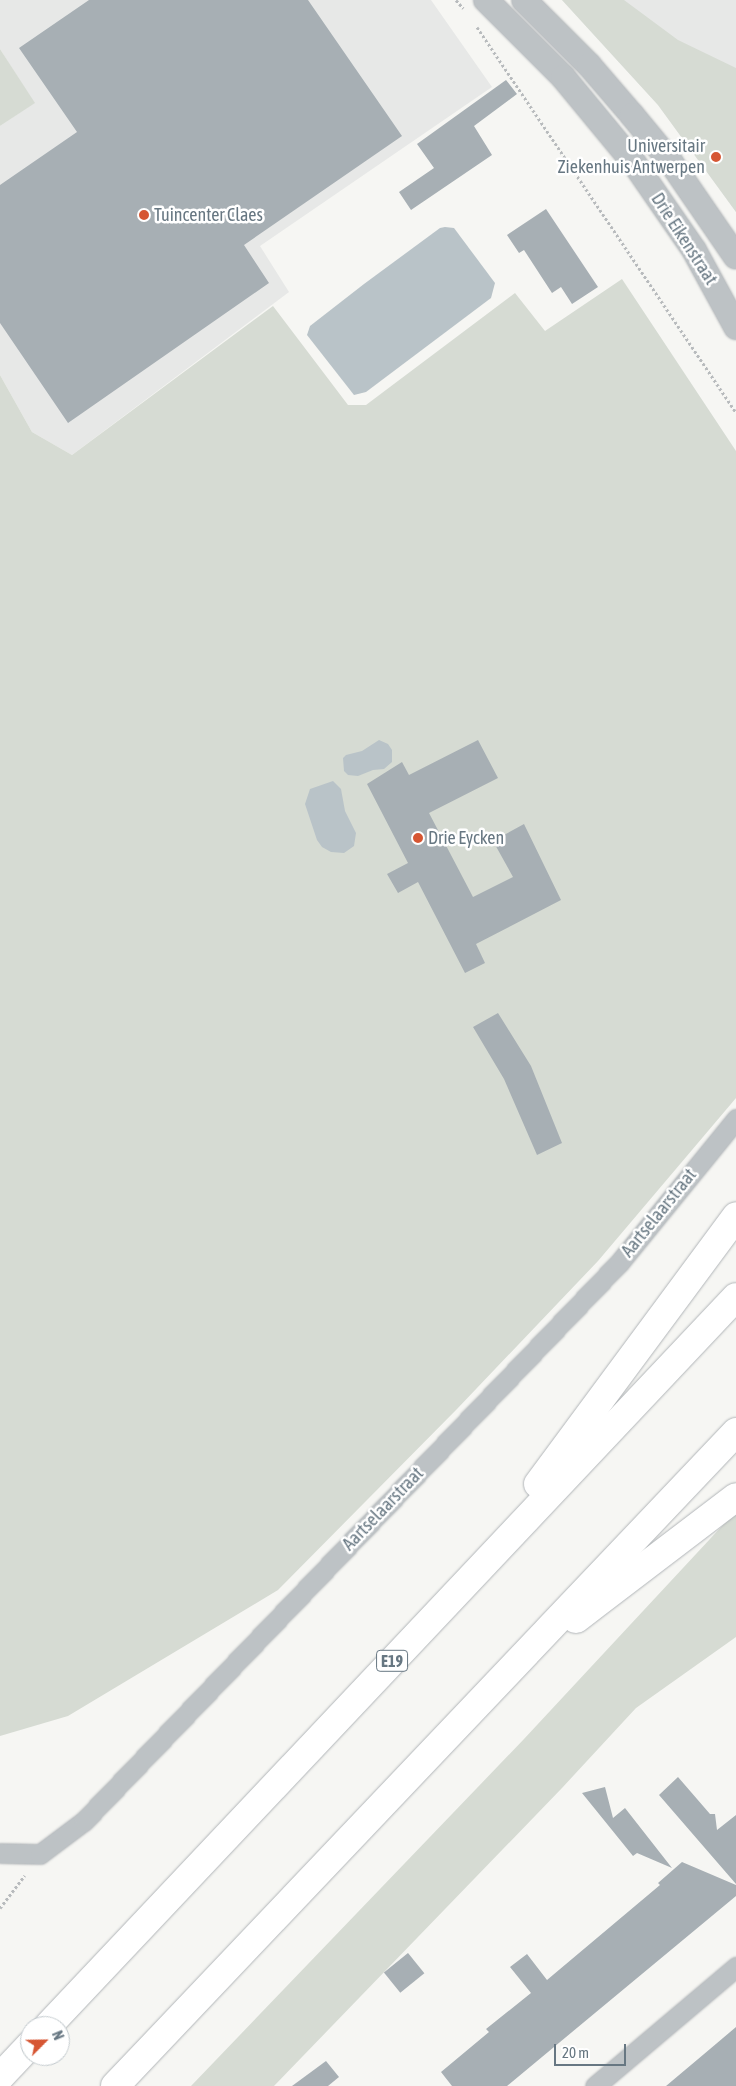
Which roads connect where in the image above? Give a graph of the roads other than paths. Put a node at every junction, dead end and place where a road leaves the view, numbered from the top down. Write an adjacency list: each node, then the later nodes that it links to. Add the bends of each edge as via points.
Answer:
1 (486, 0): 4 (street, Drie Eikenstraat, via 563,77 634,163 694,250)
2 (524, 0): 3 (street, Drie Eikenstraat, via 589,66 670,161)
3 (736, 258)
4 (736, 327)
5 (736, 1119): 12 (street, Aartselaarstraat, via 619,1263 84,1821 40,1854)
6 (736, 1216): 10 (highway)
7 (736, 1296): 10 (highway, E19)
8 (736, 1432): 11 (highway)
9 (736, 1497): 11 (highway)
10 (466, 1581): 14 (highway, E19)
11 (513, 1667): 17 (highway)
12 (0, 1854)
13 (736, 1967): 18 (street)
14 (57, 2016)
15 (20, 2056): 16 (highway)
16 (0, 2077)
17 (115, 2086)
18 (595, 2086)

